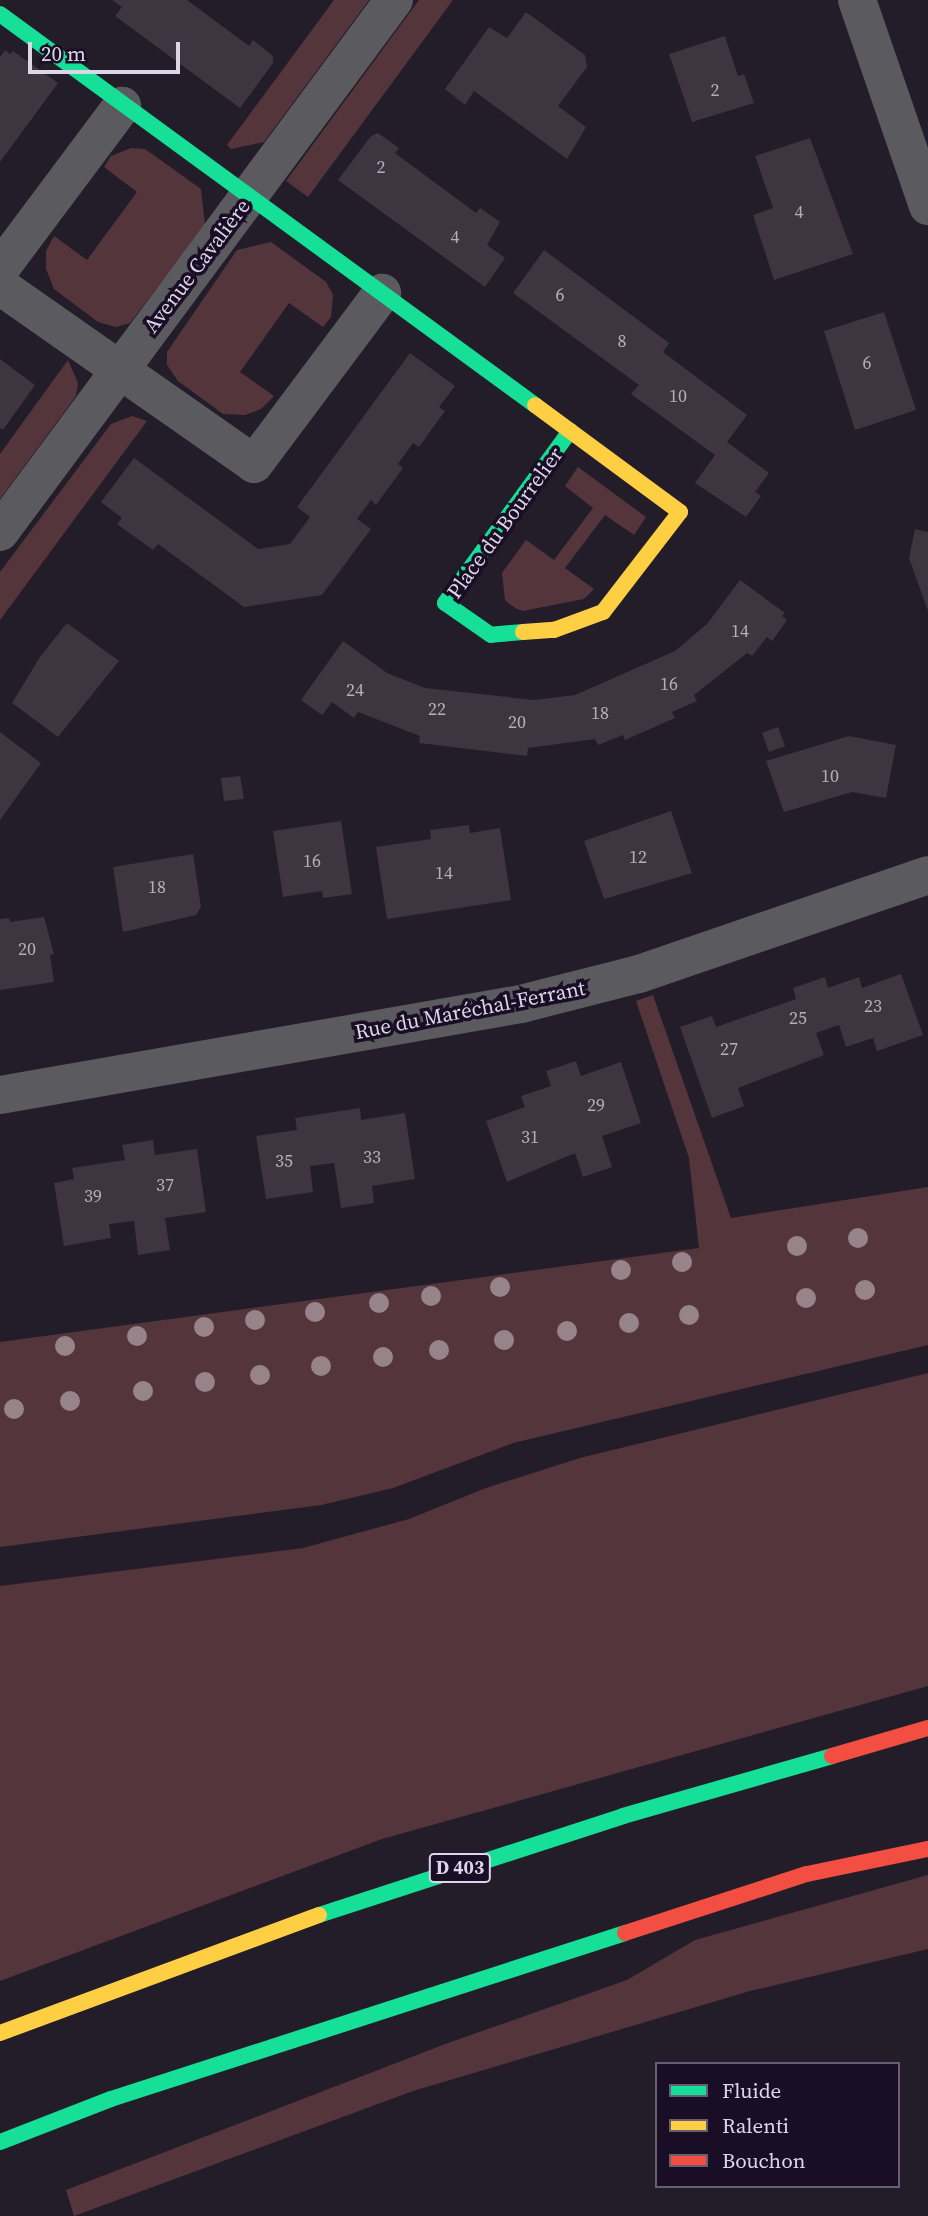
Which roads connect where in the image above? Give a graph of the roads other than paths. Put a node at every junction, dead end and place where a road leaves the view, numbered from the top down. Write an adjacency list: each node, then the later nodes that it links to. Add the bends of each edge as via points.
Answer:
1 (394, 0): 5 (street, Avenue Cavalière)
2 (857, 0): 6 (street)
3 (0, 14): 4 (main road, Place du Bourrelier)
4 (122, 106): 5 (main road, Place du Bourrelier); 7 (street)
5 (249, 195): 9 (main road, Place du Bourrelier); 10 (street, Avenue Cavalière)
6 (928, 206)
7 (0, 269)
8 (0, 286): 10 (street)
9 (382, 293): 10 (street, via 254,464); 11 (main road, Place du Bourrelier)
10 (119, 370): 12 (street, Avenue Cavalière)
11 (570, 431): 11 (main road, Place du Bourrelier, via 680,512 603,612 554,630 491,635 445,603)
12 (0, 532)
13 (928, 875): 14 (street, Rue du Maréchal-Ferrant, via 639,974 521,1004)
14 (0, 1095)
15 (928, 1728): 17 (main road, D 403, via 623,1816 353,1902)
16 (928, 1849): 18 (main road, via 794,1879 111,2099)
17 (0, 2033)
18 (0, 2142)

